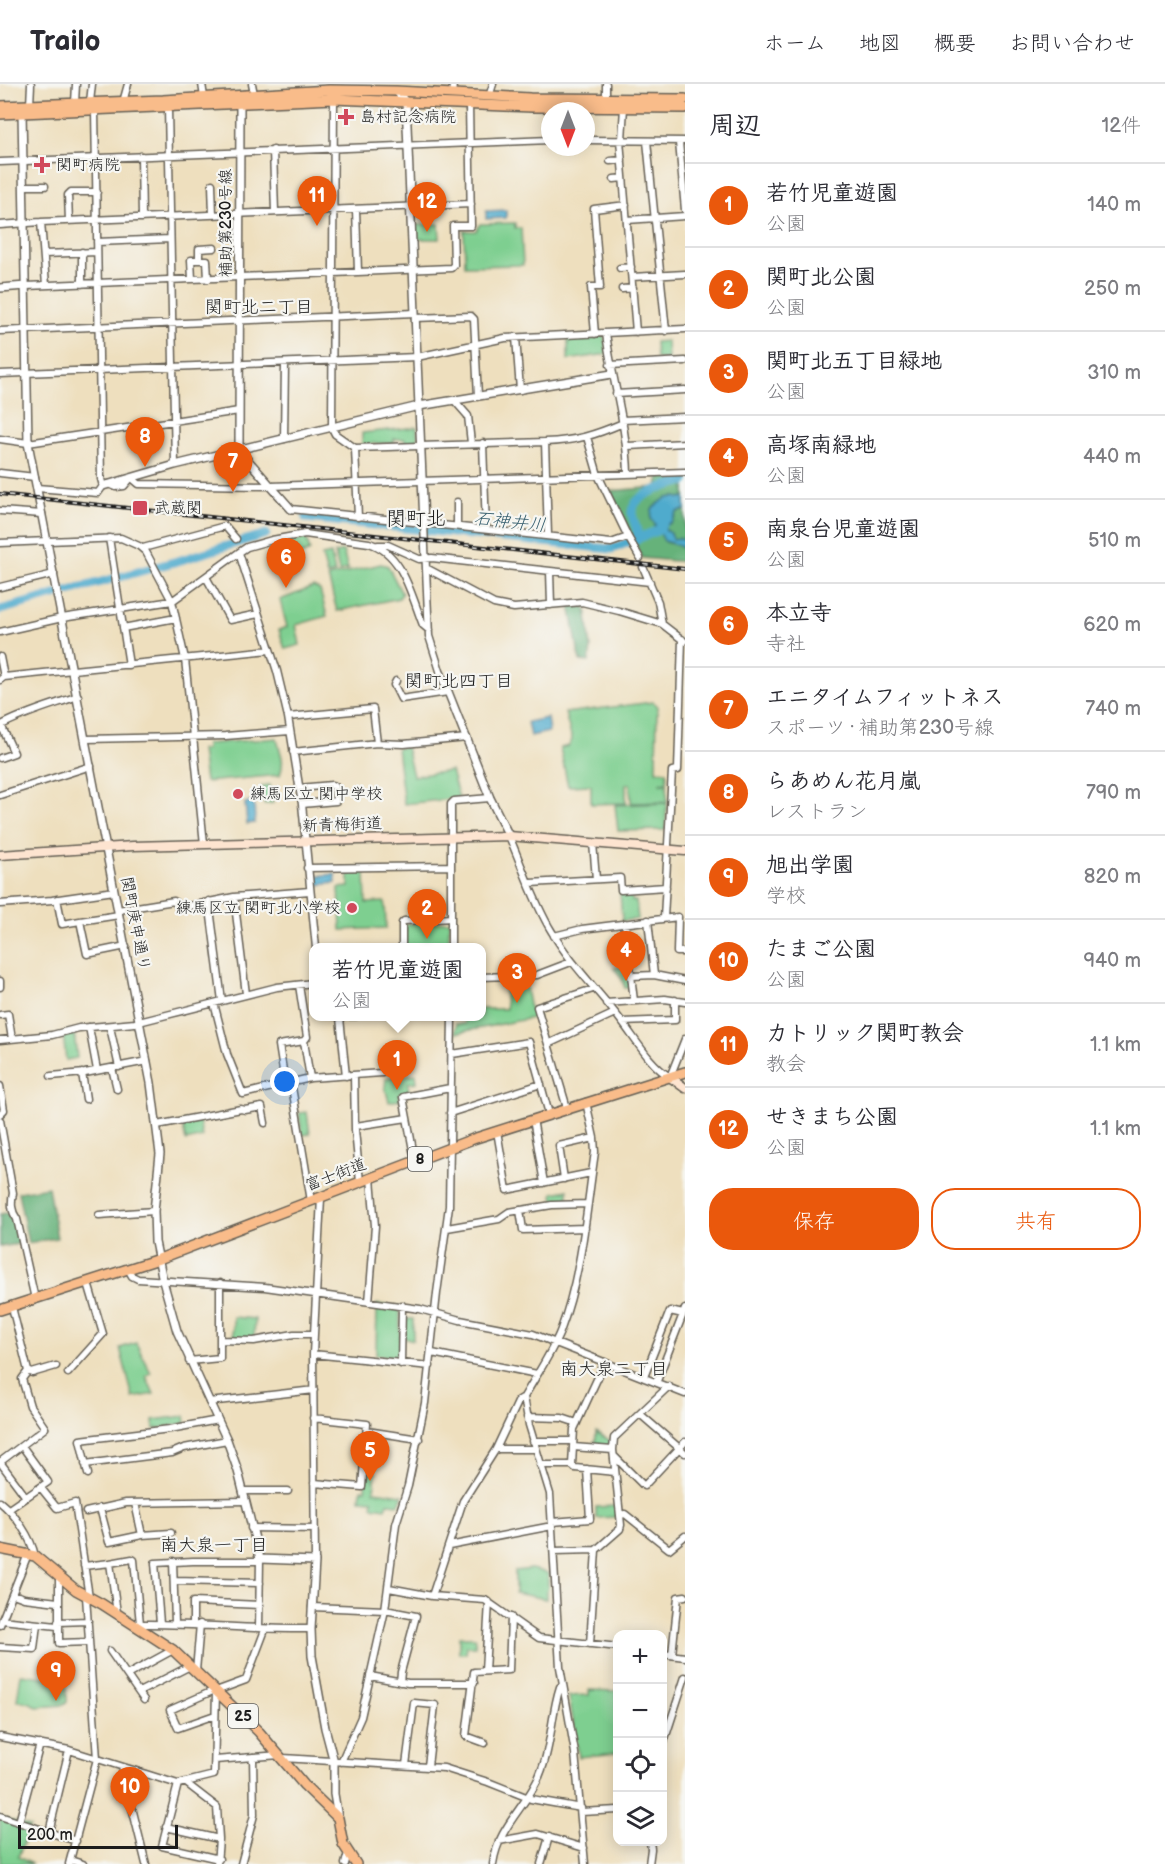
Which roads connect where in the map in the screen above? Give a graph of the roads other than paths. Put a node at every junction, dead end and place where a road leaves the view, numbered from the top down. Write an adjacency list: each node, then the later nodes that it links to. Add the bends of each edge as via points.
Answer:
1 (31, 84): 26 (street)
2 (76, 84): 21 (street)
3 (92, 84): 24 (street)
4 (128, 84): 19 (street)
5 (202, 84): 14 (street)
6 (252, 84): 12 (street)
7 (453, 84): 13 (street)
8 (494, 84): 15 (street)
9 (606, 84): 17 (street)
10 (397, 88): 11 (main road); 13 (main road); 20 (street)
11 (330, 91): 12 (main road); 16 (main road); 20 (main road); 37 (street)
12 (254, 94): 16 (main road)
13 (452, 95): 15 (main road)
14 (204, 97): 16 (main road); 19 (main road)
15 (489, 97): 17 (main road)
16 (240, 99): 27 (main road); 39 (street, 補助第230号線)
17 (606, 99): 18 (main road)
18 (685, 99)
19 (123, 102): 24 (main road)
20 (406, 102): 22 (main road); 36 (street)
21 (75, 103): 24 (main road); 26 (main road)
22 (469, 104): 25 (main road); 34 (street)
23 (0, 106): 26 (main road)
24 (93, 106): 26 (main road); 27 (main road); 42 (street)
25 (624, 107): 28 (main road); 31 (street)
26 (25, 108): 29 (main road); 44 (street, 関町庚申通り)
27 (168, 108): 40 (street)
28 (685, 108)
29 (0, 114)
30 (595, 140): 31 (street)
31 (621, 140): 33 (street); 43 (street)
32 (541, 141): 34 (street)
33 (647, 141): 35 (street); 65 (street)
34 (470, 142): 36 (street); 53 (street)
35 (682, 142): 58 (street)
36 (408, 145): 37 (street); 55 (street)
37 (333, 148): 38 (street); 57 (street)
38 (273, 150): 39 (street); 59 (street)
39 (240, 152): 40 (street); 60 (street, 補助第230号線)
40 (169, 155): 41 (street); 63 (street)
41 (141, 156): 42 (street); 64 (street)
42 (96, 158): 44 (street); 52 (street)
43 (622, 160): 45 (street); 48 (street)
44 (24, 161): 46 (street); 50 (street, 関町庚申通り)
45 (610, 161)
46 (0, 162)
47 (614, 178): 48 (street)
48 (623, 178): 54 (street)
49 (212, 184): 61 (street)
50 (24, 186): 51 (street); 69 (street, 関町庚申通り)
51 (45, 186)
52 (97, 192): 66 (street); 68 (street, via 68,195)
53 (471, 204): 55 (street); 81 (street, via 471,226 453,226 454,265)
54 (626, 205): 67 (street); 109 (street, via 594,208 600,287 591,287)
55 (410, 207): 56 (street); 81 (street)
56 (356, 209): 57 (street); 82 (street)
57 (333, 210): 59 (street); 83 (street)
58 (685, 210)
59 (275, 212): 60 (street)
60 (239, 214): 61 (street); 86 (street, 補助第230号線)
61 (213, 215): 63 (street)
62 (685, 216): 65 (street)
63 (170, 217): 64 (street); 72 (street)
64 (142, 218): 66 (street)
65 (654, 218): 67 (street); 85 (street)
66 (97, 220): 68 (street); 73 (street)
67 (627, 220): 79 (street)
68 (69, 221): 70 (street)
69 (25, 222): 70 (street); 71 (street); 94 (street, 関町庚申通り)
70 (41, 222): 77 (street)
71 (0, 225)
72 (170, 239): 73 (street); 90 (street)
73 (97, 242): 76 (street)
74 (214, 248): 78 (street, via 199,249)
75 (82, 252): 76 (street); 77 (street); 92 (street)
76 (97, 252): 91 (street)
77 (44, 254): 93 (street)
78 (200, 260): 88 (street, via 191,260); 89 (street, via 207,260)
79 (631, 267): 80 (street); 87 (street)
80 (620, 268)
81 (413, 270): 82 (street); 98 (street)
82 (358, 272): 83 (street)
83 (333, 273): 86 (street); 99 (street)
84 (685, 274): 85 (street)
85 (660, 275): 87 (street); 106 (street)
86 (240, 277): 89 (street); 100 (street, 補助第230号線)
87 (632, 277): 97 (street)
88 (192, 279): 89 (street); 90 (street)
89 (208, 279)
90 (171, 280): 91 (street); 101 (street)
91 (98, 283): 92 (street); 102 (street)
92 (82, 284): 93 (street)
93 (46, 285): 94 (street)
94 (26, 286): 95 (street); 103 (street, 関町庚申通り)
95 (0, 288)
96 (622, 288): 97 (street)
97 (633, 288): 107 (street)
98 (415, 316): 99 (street); 111 (street, via 471,316); 112 (street)
99 (332, 317): 100 (street); 114 (street)
100 (240, 321): 101 (street); 116 (street, 補助第230号線)
101 (172, 324): 102 (street); 118 (street)
102 (99, 327): 103 (street); 119 (street)
103 (26, 329): 105 (street); 120 (street, 関町庚申通り)
104 (685, 330): 106 (street)
105 (0, 331)
106 (666, 331): 107 (street)
107 (636, 332): 108 (street)
108 (606, 333): 109 (street); 117 (street)
109 (595, 334): 110 (street)
110 (516, 337): 111 (street); 123 (street)
111 (474, 344): 112 (street); 126 (street)
112 (417, 357): 114 (street); 128 (street)
113 (685, 360): 117 (street)
114 (332, 361): 115 (street); 133 (street)
115 (285, 363): 116 (street); 137 (street)
116 (240, 364): 118 (street); 129 (street, 補助第230号線)
117 (610, 365): 121 (street)
118 (173, 367): 119 (street); 131 (street)
119 (100, 371): 120 (street); 134 (street)
120 (26, 373): 122 (street); 139 (street, 関町庚申通り)
121 (612, 374): 123 (street); 125 (street)
122 (0, 375)
123 (520, 390): 126 (street)
124 (685, 390): 125 (street)
125 (616, 394): 132 (street)
126 (478, 396): 127 (street)
127 (454, 400): 128 (street); 140 (street, via 468,416)
128 (419, 406): 133 (street); 143 (street)
129 (240, 411): 131 (street); 146 (street, 補助第230号線)
130 (685, 417): 132 (street)
131 (174, 420): 134 (street); 147 (street)
132 (622, 421): 135 (street); 144 (street)
133 (332, 428): 137 (street); 145 (street)
134 (100, 432): 139 (street); 158 (street, via 101,479)
135 (587, 437): 138 (street); 151 (street)
136 (0, 439): 139 (street)
137 (284, 439): 146 (street)
138 (545, 442): 141 (street); 153 (street)
139 (28, 443): 152 (street, 関町庚申通り)
140 (471, 443): 141 (street); 143 (street)
141 (483, 443): 155 (street)
142 (685, 443): 144 (street)
143 (421, 446): 145 (street); 156 (street)
144 (628, 446): 150 (street)
145 (355, 448): 157 (street)
146 (239, 450): 147 (street); 159 (street)
147 (175, 465): 154 (street)
148 (685, 472): 150 (street)
149 (0, 473): 152 (street)
150 (628, 474): 151 (street)
151 (598, 475): 153 (street); 172 (street)
152 (35, 477): 160 (street, 関町庚申通り)
153 (546, 477): 155 (street); 169 (street)
154 (131, 478): 158 (street); 159 (street, via 139,484)
155 (485, 479): 156 (street); 168 (street)
156 (423, 481): 157 (street); 166 (street)
157 (357, 483): 159 (street); 165 (street)
158 (106, 485): 160 (street, via 98,493)
159 (271, 486): 162 (street)
160 (37, 488): 164 (street, 関町庚申通り)
161 (457, 502): 167 (street)
162 (291, 509): 165 (street)
163 (0, 511): 164 (street)
164 (42, 514): 173 (street, 関町庚申通り)
165 (358, 517): 166 (street)
166 (425, 524): 167 (street); 178 (street)
167 (457, 526): 168 (street)
168 (486, 529): 169 (street)
169 (548, 535): 172 (street, via 611,543)
170 (109, 538): 173 (street); 176 (street, via 128,540); 189 (street)
171 (236, 539): 176 (street, via 225,526)
172 (630, 540): 179 (street)
173 (47, 541): 174 (street); 183 (street, 関町庚申通り)
174 (0, 543)
175 (378, 546): 177 (street, via 299,534 247,547); 178 (street, via 388,545 415,558); 195 (street, via 398,564 423,625)
176 (143, 549): 187 (street)
177 (239, 553): 184 (street); 190 (street)
178 (426, 558): 181 (street); 182 (street)
179 (640, 558)
180 (643, 567): 185 (street)
181 (426, 568): 188 (street, via 494,604 514,608); 195 (street)
182 (550, 571): 185 (street); 188 (street)
183 (54, 574): 186 (street); 191 (street, 関町庚申通り)
184 (206, 578): 187 (street); 190 (street, via 230,620)
185 (650, 582): 193 (street)
186 (0, 587)
187 (172, 601): 189 (street); 192 (street)
188 (551, 605): 193 (street, via 582,602)
189 (120, 609): 191 (street); 194 (street)
190 (258, 614): 198 (street)
191 (62, 618): 196 (street); 202 (street, 関町庚申通り)
192 (176, 618): 194 (street); 200 (street)
193 (662, 624): 197 (street)
194 (123, 628): 201 (street)
195 (429, 630): 203 (street)
196 (0, 632)
197 (683, 640): 228 (street, via 678,770 672,771)
198 (270, 650): 200 (street); 208 (street)
199 (0, 657): 204 (street)
200 (185, 659): 201 (street); 211 (street)
201 (129, 665): 202 (street)
202 (72, 670): 204 (street); 207 (street, 関町庚申通り)
203 (441, 674): 206 (street)
204 (2, 678)
205 (396, 681): 206 (street, via 401,699)
206 (448, 692): 212 (street)
207 (78, 696): 209 (street); 213 (street, 関町庚申通り)
208 (288, 717): 210 (street); 214 (street, via 373,709)
209 (1, 725): 216 (street, via 14,753)
210 (290, 731): 211 (street); 215 (street)
211 (194, 736): 213 (street); 226 (street)
212 (467, 738): 214 (street); 220 (street)
213 (86, 739): 217 (street, 関町庚申通り)
214 (376, 743): 215 (street)
215 (293, 752): 218 (street)
216 (0, 758)
217 (91, 766): 219 (street); 227 (street, 関町庚申通り)
218 (299, 788): 221 (street); 221 (street, via 335,786 336,801)
219 (0, 795)
220 (490, 798): 222 (street); 223 (street, via 452,802)
221 (302, 804): 224 (street)
222 (509, 836): 223 (main road, 新青梅街道); 225 (main road, 新青梅街道); 234 (street)
223 (451, 837): 224 (main road, 新青梅街道); 231 (street)
224 (306, 841): 226 (main road, 新青梅街道); 232 (street)
225 (593, 843): 228 (main road, 新青梅街道); 233 (street)
226 (204, 844): 227 (main road, 新青梅街道)
227 (106, 847): 230 (main road, 新青梅街道); 236 (street, 関町庚申通り)
228 (667, 849): 229 (main road, 新青梅街道); 235 (street)
229 (685, 851)
230 (0, 855)
231 (451, 866): 232 (street); 243 (street)
232 (307, 868): 237 (street)
233 (596, 879): 234 (street); 235 (street, via 620,878 621,890)
234 (530, 883): 248 (street)
235 (666, 887): 244 (street)
236 (114, 891): 239 (street); 242 (street, 関町庚申通り)
237 (310, 891): 238 (street); 249 (street)
238 (234, 897): 240 (street); 264 (street)
239 (57, 899): 241 (street); 246 (street, via 62,924)
240 (209, 901): 242 (street, via 178,908 174,901); 266 (street)
241 (0, 904)
242 (118, 913): 246 (street); 252 (street, 関町庚申通り)
243 (452, 918): 250 (street, via 404,921); 251 (street)
244 (664, 918): 245 (street); 253 (street, via 678,917 677,951)
245 (648, 920): 247 (street); 255 (street)
246 (80, 921): 252 (street, via 87,954)
247 (625, 923): 248 (street); 256 (street)
248 (554, 936): 254 (street)
249 (315, 943)
250 (402, 943)
251 (451, 943)
252 (126, 946): 275 (street, 関町庚申通り)
253 (685, 952)
254 (572, 962): 257 (street, via 537,975); 263 (street)
255 (654, 975): 256 (street); 259 (street)
256 (632, 976): 267 (street)
257 (486, 977)
258 (0, 981): 262 (street)
259 (685, 981)
260 (309, 983): 261 (street)
261 (299, 984): 264 (street); 282 (street, via 307,1037)
262 (0, 987)
263 (594, 989): 270 (street); 283 (street, via 537,1007)
264 (246, 994): 266 (street)
265 (675, 1000): 267 (street); 268 (street); 276 (street, via 675,1020)
266 (222, 1001): 269 (street)
267 (634, 1001): 270 (street)
268 (685, 1002)
269 (214, 1003): 275 (street); 296 (street, via 227,1054 243,1094)
270 (606, 1003): 271 (street)
271 (615, 1013): 276 (street); 283 (street)
272 (0, 1015): 279 (street, via 8,1014)
273 (338, 1021): 293 (street)
274 (452, 1021): 284 (street)
275 (139, 1022): 277 (street); 285 (street, 関町庚申通り)
276 (622, 1022): 294 (street)
277 (110, 1027): 278 (street); 286 (street)
278 (89, 1028): 279 (street); 287 (street)
279 (12, 1039): 281 (street)
280 (685, 1039): 294 (street)
281 (0, 1040)
282 (304, 1041): 295 (street); 296 (street, via 279,1045)
283 (548, 1044): 304 (street)
284 (452, 1054): 297 (street, via 527,1042); 299 (street)
285 (147, 1061): 286 (street); 312 (street, 関町庚申通り)
286 (115, 1067): 287 (street); 301 (street)
287 (97, 1070): 289 (street)
288 (685, 1072): 294 (main road, 富士街道 / 8)
289 (82, 1073): 292 (street); 302 (street)
290 (382, 1073): 291 (street)
291 (354, 1075): 293 (street); 313 (street)
292 (51, 1076)
293 (346, 1076): 295 (street)
294 (670, 1077): 300 (main road); 303 (main road, 富士街道 / 8)
295 (310, 1078): 296 (street)
296 (288, 1082): 323 (street)
297 (541, 1084): 305 (street); 307 (street)
298 (0, 1086): 306 (street)
299 (450, 1088): 305 (street); 308 (street, via 403,1097)
300 (685, 1088)
301 (117, 1089)
302 (86, 1099)
303 (586, 1102): 304 (main road, 富士街道 / 8); 315 (street)
304 (567, 1108): 307 (main road, 富士街道 / 8)
305 (450, 1113): 316 (street)
306 (0, 1114)
307 (549, 1114): 309 (main road, 富士街道 / 8)
308 (407, 1118): 313 (street); 317 (street)
309 (533, 1119): 314 (main road, 富士街道 / 8); 322 (street)
310 (0, 1120): 336 (street, via 13,1213)
311 (265, 1123): 312 (street, via 262,1107)
312 (157, 1125): 326 (street, 関町庚申通り, via 160,1154)
313 (356, 1126): 321 (street)
314 (497, 1131): 316 (main road, 富士街道 / 8); 322 (street, via 507,1190)
315 (594, 1138): 318 (street); 320 (street, via 559,1146)
316 (450, 1147): 317 (main road, 富士街道 / 8); 328 (street)
317 (415, 1161): 319 (main road, 富士街道 / 8)
318 (591, 1173): 320 (street); 324 (street)
319 (371, 1178): 321 (main road, 富士街道 / 8); 337 (street, via 375,1226)
320 (564, 1179): 322 (street)
321 (360, 1182): 323 (main road, 富士街道 / 8)
322 (544, 1183)
323 (316, 1199): 330 (main road, 富士街道 / 8); 335 (street)
324 (588, 1204): 325 (street); 329 (street)
325 (520, 1210): 328 (street, via 499,1220); 329 (street, via 523,1230)
326 (154, 1211): 327 (street); 330 (street, 関町庚申通り)
327 (99, 1215)
328 (447, 1228): 342 (street)
329 (585, 1228): 345 (street, via 573,1290)
330 (159, 1259): 331 (main road, 富士街道 / 8); 332 (street, 関町庚申通り)
331 (128, 1269): 332 (street, via 138,1279); 333 (main road, 富士街道 / 8)
332 (163, 1281): 334 (street); 348 (street, 関町庚申通り)
333 (88, 1282): 336 (main road, 富士街道 / 8); 354 (street, via 103,1334)
334 (220, 1283): 335 (street); 344 (street)
335 (317, 1293): 337 (street); 343 (street)
336 (35, 1299): 339 (main road, 富士街道 / 8)
337 (369, 1302): 338 (street)
338 (402, 1305): 342 (street); 350 (street)
339 (12, 1307): 340 (main road, 富士街道 / 8); 353 (street)
340 (0, 1310)
341 (684, 1312): 356 (street, via 670,1311); 357 (street)
342 (435, 1313): 345 (street); 346 (street)
343 (314, 1334): 344 (street, via 254,1341); 347 (street)
344 (220, 1340): 348 (street, via 220,1358)
345 (554, 1342): 349 (street); 355 (street)
346 (432, 1353): 352 (street); 355 (street)
347 (313, 1354): 350 (street); 359 (street)
348 (189, 1361): 362 (street, 関町庚申通り)
349 (605, 1362): 356 (street); 367 (street)
350 (401, 1364): 352 (street)
351 (56, 1366): 353 (street)
352 (430, 1366): 369 (street)
353 (28, 1371): 374 (street, via 22,1379 30,1406 45,1428)
354 (68, 1373)
355 (537, 1374): 361 (street)
356 (644, 1377): 357 (street)
357 (657, 1381): 358 (street)
358 (669, 1386): 360 (street); 363 (street)
359 (314, 1390): 362 (street); 365 (street)
360 (685, 1394)
361 (525, 1397): 364 (street); 375 (street, via 519,1400)
362 (208, 1402): 366 (street, 関町庚申通り)
363 (640, 1414): 377 (street); 378 (street, via 615,1437)
364 (527, 1417): 367 (street, via 562,1418); 371 (street)
365 (313, 1418): 368 (street, via 366,1423); 386 (street)
366 (218, 1420): 370 (street, 関町庚申通り); 380 (street, via 170,1430 80,1440)
367 (577, 1423): 373 (street)
368 (367, 1431): 369 (street); 386 (street, via 362,1487)
369 (419, 1439): 417 (street, via 396,1524)
370 (227, 1440): 380 (street, via 172,1453); 388 (street, 関町庚申通り)
371 (533, 1441): 373 (street); 376 (street)
372 (685, 1442): 377 (street)
373 (573, 1444): 378 (street); 382 (street)
374 (22, 1446): 379 (street); 387 (street, via 47,1481)
375 (496, 1449): 376 (street); 404 (street, via 463,1501)
376 (536, 1449): 381 (street)
377 (682, 1450): 378 (street, via 644,1486)
378 (613, 1453): 384 (street)
379 (0, 1462): 390 (street)
380 (85, 1464): 385 (street)
381 (540, 1465): 382 (street); 398 (street, via 549,1490)
382 (572, 1465): 383 (street)
383 (587, 1469): 384 (street); 398 (street, via 590,1518)
384 (615, 1472): 397 (street)
385 (88, 1474)
386 (314, 1483): 400 (street)
387 (41, 1488): 390 (street); 413 (street, via 57,1508 75,1503)
388 (243, 1491): 389 (street); 391 (street, 関町庚申通り)
389 (288, 1491)
390 (26, 1497): 395 (street)
391 (245, 1501): 393 (street); 399 (street, 関町庚申通り)
392 (0, 1502): 395 (street)
393 (135, 1503): 394 (street); 402 (street)
394 (100, 1508): 396 (street); 402 (street, via 110,1542)
395 (9, 1509): 408 (street, via 32,1546)
396 (86, 1512)
397 (620, 1515): 403 (street, via 625,1514 669,1549); 406 (street, via 620,1529)
398 (552, 1524): 404 (street); 407 (street)
399 (251, 1528): 400 (street); 409 (street, 関町庚申通り)
400 (315, 1529): 411 (street)
401 (171, 1533): 402 (street)
402 (142, 1535)
403 (685, 1536)
404 (449, 1546): 419 (street)
405 (0, 1549): 408 (main road)
406 (596, 1550): 407 (street); 441 (street)
407 (554, 1551): 439 (street)
408 (32, 1555): 414 (main road, 25); 418 (street)
409 (260, 1560): 410 (street); 411 (street); 416 (street)
410 (173, 1561): 415 (street); 431 (street, via 155,1563)
411 (315, 1561): 425 (street)
412 (110, 1563): 413 (street); 427 (street); 436 (street, via 134,1560)
413 (84, 1566): 421 (street)
414 (59, 1577): 421 (main road, 25); 422 (street)
415 (175, 1581): 416 (street); 432 (street)
416 (260, 1583): 424 (street)
417 (389, 1588): 419 (street); 426 (street)
418 (13, 1594): 422 (street); 430 (street)
419 (432, 1596): 423 (street)
420 (685, 1596): 447 (street, via 678,1597)
421 (88, 1597): 427 (main road, 25); 429 (street)
422 (58, 1602): 434 (street)
423 (489, 1602): 428 (street); 450 (street)
424 (260, 1605): 435 (street, via 193,1602); 437 (street)
425 (312, 1607): 426 (street); 438 (street)
426 (385, 1610): 452 (street); 454 (street, via 416,1616)
427 (117, 1613): 436 (main road, 25)
428 (511, 1617): 439 (street, via 539,1638); 450 (street, via 509,1670)
429 (88, 1621): 434 (street); 440 (street)
430 (1, 1623): 433 (street)
431 (160, 1623): 432 (street); 436 (street)
432 (176, 1623): 435 (street)
433 (37, 1624): 434 (street); 443 (street, via 34,1649)
434 (58, 1624): 440 (street, via 59,1643)
435 (197, 1624): 437 (street); 449 (street)
436 (138, 1625): 444 (main road, 25)
437 (262, 1629): 438 (street); 457 (street, via 246,1680)
438 (311, 1629): 470 (street, via 325,1728)
439 (559, 1641): 441 (street); 456 (street)
440 (89, 1642): 468 (street)
441 (590, 1644): 442 (street)
442 (613, 1646)
443 (0, 1647)
444 (173, 1650): 449 (main road, 25); 451 (street)
445 (110, 1651): 451 (street)
446 (667, 1654): 447 (street)
447 (672, 1655): 448 (street)
448 (685, 1657)
449 (193, 1669): 457 (main road, 25); 458 (street)
450 (485, 1671): 455 (street, via 474,1672)
451 (127, 1675): 458 (street)
452 (370, 1676): 454 (street); 470 (street, via 361,1717)
453 (685, 1677): 462 (street)
454 (400, 1682): 455 (street)
455 (474, 1683): 463 (street, via 466,1736)
456 (563, 1685): 476 (street, via 542,1770); 477 (street)
457 (215, 1690): 460 (street); 460 (street, via 170,1711 178,1728); 467 (main road, 25)
458 (139, 1692): 459 (street)
459 (144, 1700)
460 (215, 1716): 469 (street)
461 (0, 1737): 464 (street)
462 (666, 1738)
463 (485, 1743)
464 (40, 1744): 465 (street); 481 (street)
465 (69, 1750): 468 (street); 483 (street)
466 (253, 1757): 467 (street); 469 (street); 495 (street, via 254,1814)
467 (282, 1757): 470 (street); 480 (main road, 25)
468 (97, 1759): 473 (street); 486 (street)
469 (215, 1760): 474 (street, via 214,1775)
470 (338, 1762): 471 (street); 480 (street, via 334,1794)
471 (406, 1765): 472 (street); 472 (street, via 414,1703 435,1705)
472 (428, 1766): 476 (street, via 474,1777)
473 (122, 1767): 475 (street); 494 (street)
474 (186, 1783): 475 (street); 485 (street, via 217,1807)
475 (178, 1784): 482 (street)
476 (526, 1797): 477 (street); 487 (street)
477 (581, 1810): 478 (street); 489 (street)
478 (613, 1810)
479 (0, 1816): 481 (street)
480 (338, 1818): 490 (main road)
481 (20, 1822): 483 (street)
482 (166, 1827): 485 (street); 492 (street, via 163,1847)
483 (49, 1832): 486 (street)
484 (549, 1837): 487 (street, via 538,1834); 489 (street); 499 (street)
485 (219, 1839): 492 (street)
486 (76, 1841): 491 (street)
487 (499, 1841): 498 (street)
488 (650, 1846): 501 (street)
489 (584, 1848): 500 (street)
490 (348, 1853): 496 (street); 497 (main road)
491 (70, 1862): 493 (street)
492 (218, 1862)
493 (82, 1864)
494 (146, 1864)
495 (241, 1864)
496 (345, 1864)
497 (356, 1864)
498 (493, 1864)
499 (541, 1864)
500 (585, 1864)
501 (649, 1864)

